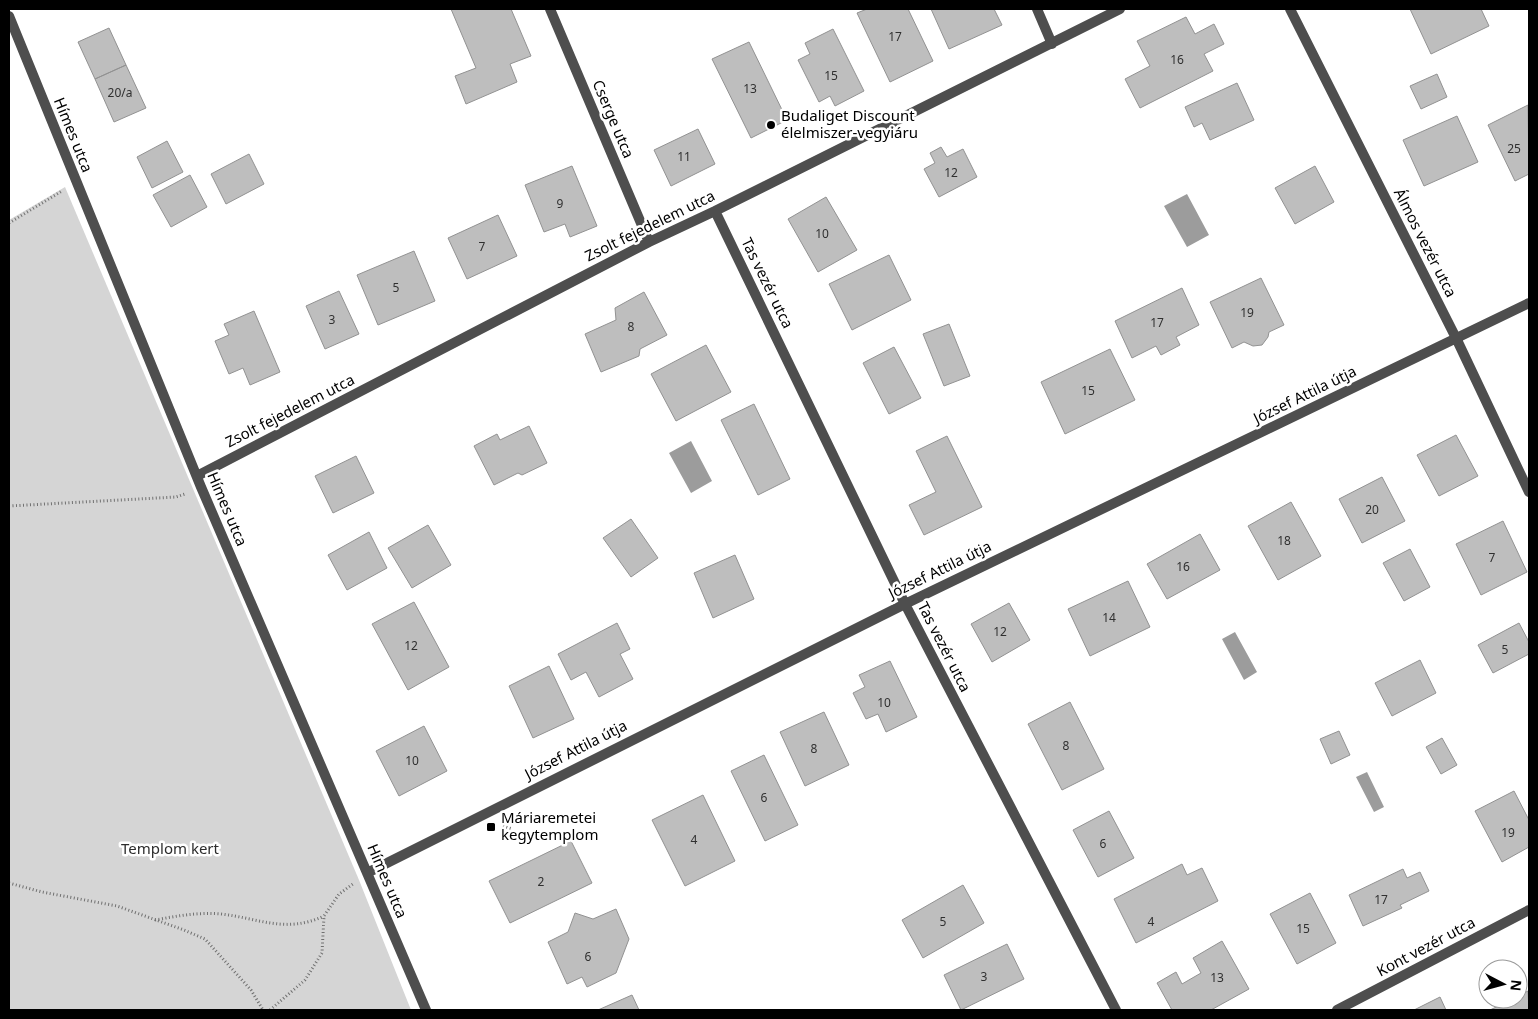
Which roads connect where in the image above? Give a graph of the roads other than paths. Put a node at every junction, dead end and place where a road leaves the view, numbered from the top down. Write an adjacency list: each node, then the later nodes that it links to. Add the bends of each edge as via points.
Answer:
1 (550, 9): 8 (street, Cserge utca)
2 (1037, 9): 6 (street)
3 (1120, 9): 6 (street, Zsolt fejedelem utca)
4 (1290, 9): 10 (street, Álmos vezér utca)
5 (9, 16): 11 (street, Hímes utca)
6 (1052, 44): 7 (street, Zsolt fejedelem utca)
7 (716, 211): 8 (street, Zsolt fejedelem utca); 13 (street, Tas vezér utca)
8 (649, 242): 11 (street, Zsolt fejedelem utca)
9 (1529, 303): 10 (street, József Attila útja)
10 (1457, 340): 12 (street, Álmos vezér utca); 13 (street, József Attila útja)
11 (197, 476): 14 (street, Hímes utca)
12 (1529, 492)
13 (904, 604): 14 (street, József Attila útja); 17 (street, Tas vezér utca)
14 (367, 873): 16 (street, Hímes utca)
15 (1529, 910): 18 (street, Kont vezér utca)
16 (426, 1010)
17 (1116, 1010)
18 (1337, 1010)

